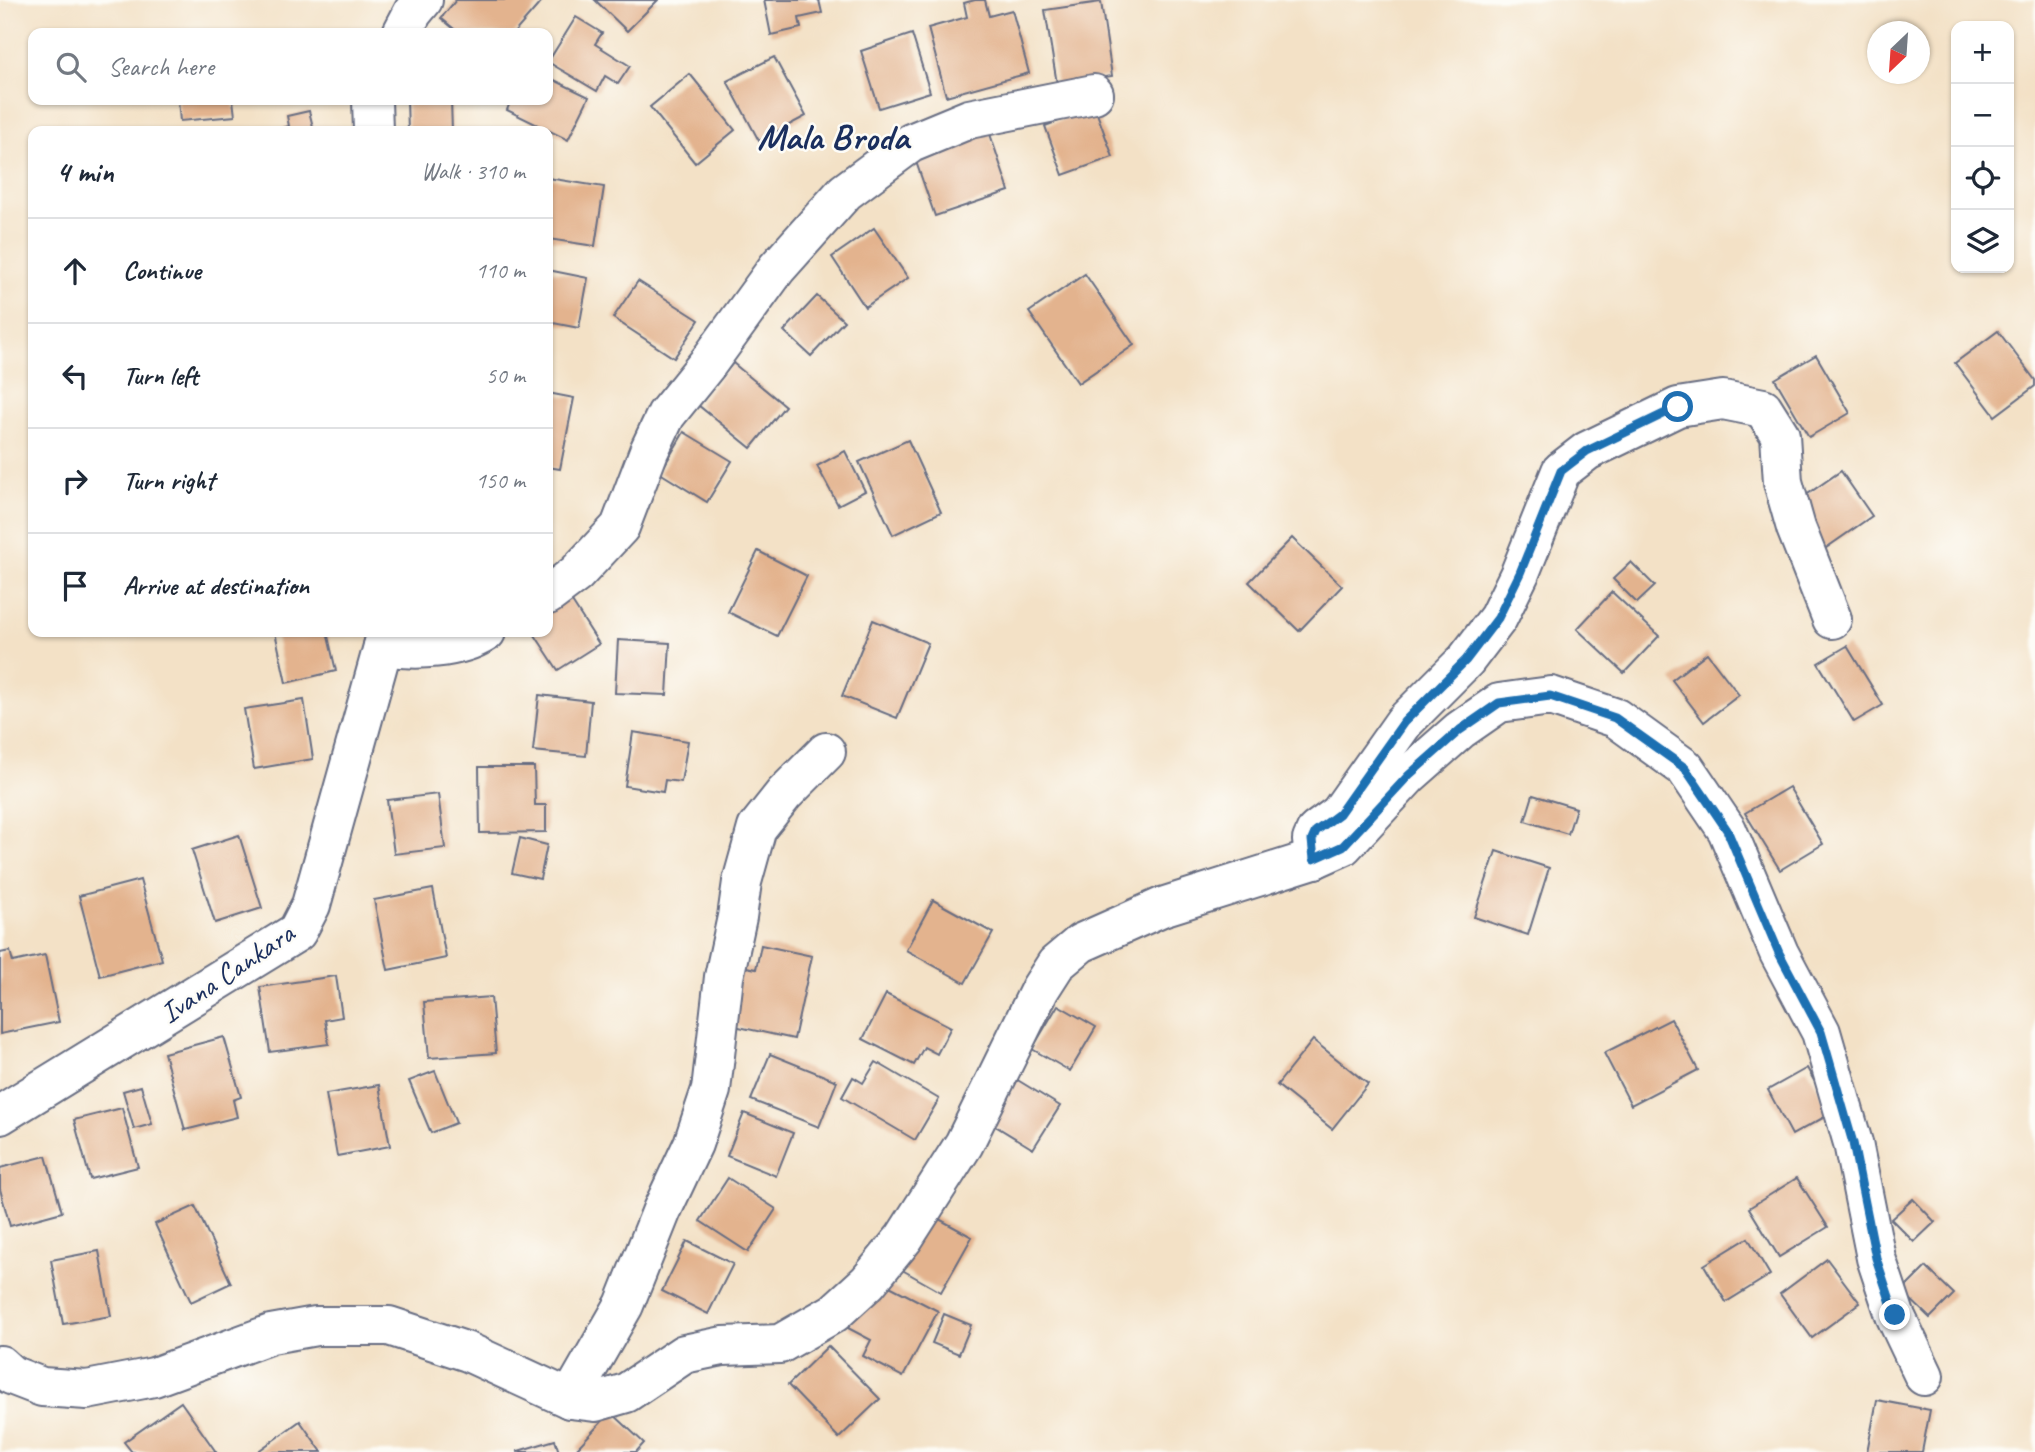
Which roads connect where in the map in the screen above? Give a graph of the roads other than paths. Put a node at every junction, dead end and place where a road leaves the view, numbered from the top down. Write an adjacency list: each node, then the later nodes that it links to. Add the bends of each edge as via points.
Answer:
1 (423, 0): 2 (street)
2 (405, 28)
3 (1094, 94): 6 (street, via 969,119 911,143 845,192 777,268 666,415 620,527)
4 (372, 105): 5 (street)
5 (373, 126)
6 (553, 591)
7 (1832, 619): 11 (street, via 1783,482 1780,435 1763,408 1723,400 1678,407 1639,425 1587,451 1561,471 1498,618 1466,660 1404,722 1339,814 1316,831)
8 (479, 637): 9 (street, via 407,650)
9 (385, 639): 12 (street, Ivana Cankara, via 311,905 297,933)
10 (826, 752): 15 (street, via 757,828 724,976 711,1090 693,1144 624,1305)
11 (1314, 859): 14 (street, via 1343,846 1409,775 1499,703 1550,696 1615,718 1685,768 1727,830 1779,953 1821,1032 1853,1143 1876,1258 1895,1315); 15 (street, via 1162,907 1081,943 1056,964 964,1144 904,1238 869,1282 834,1313 780,1344 723,1346 684,1354 626,1393 595,1402)
12 (0, 1115)
13 (0, 1365): 15 (street, via 11,1375 42,1387 87,1390 154,1377 271,1334 316,1326 389,1326 468,1352)
14 (1924, 1376)
15 (570, 1399)

